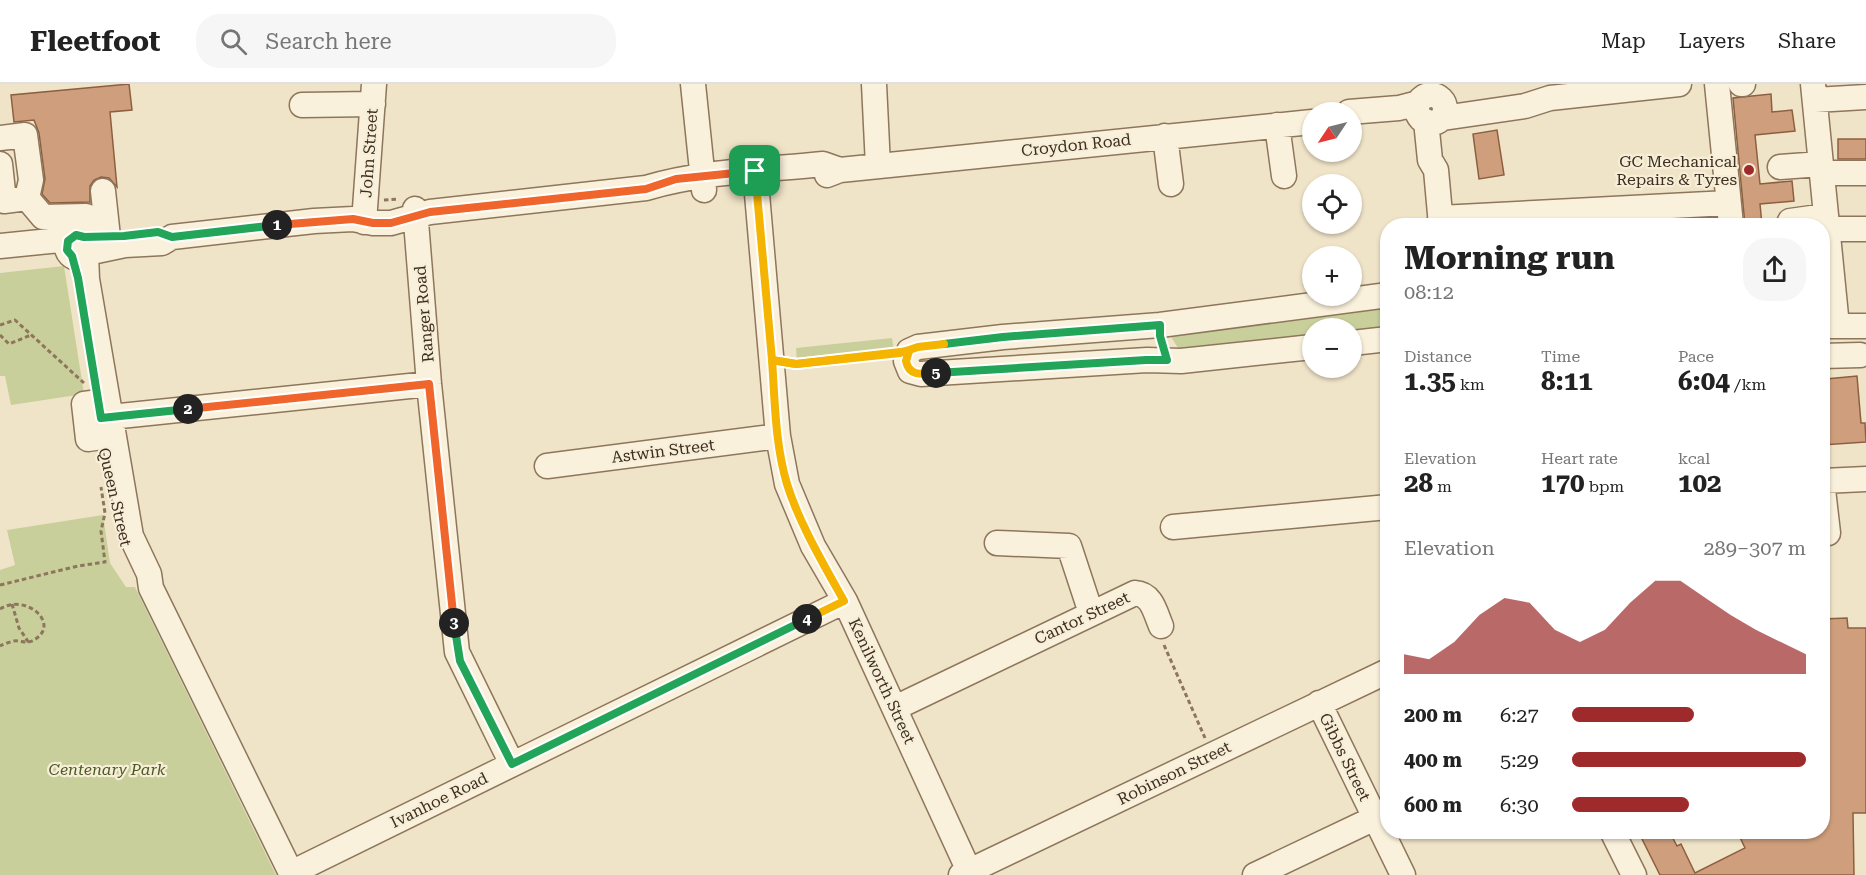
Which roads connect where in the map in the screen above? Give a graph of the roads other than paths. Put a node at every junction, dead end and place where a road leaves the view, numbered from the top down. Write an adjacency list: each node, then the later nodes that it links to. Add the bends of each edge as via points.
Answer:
1 (693, 84): 23 (street)
2 (874, 84): 17 (street)
3 (1679, 84): 8 (street, via 1550,98 1522,94)
4 (1717, 84): 28 (street)
5 (1814, 92): 7 (street); 19 (street)
6 (373, 94): 9 (street); 29 (street, John Street)
7 (1866, 97)
8 (1431, 104): 10 (street); 11 (street); 30 (street, via 1437,135)
9 (302, 105)
10 (1362, 111)
11 (1362, 121)
12 (1302, 123): 13 (street, Croydon Road)
13 (1277, 125): 14 (street, Croydon Road); 21 (street)
14 (1165, 136): 17 (street, Croydon Road); 24 (street)
15 (0, 138): 26 (street, via 26,135 31,180)
16 (0, 164): 26 (street, via 4,201)
17 (878, 166): 22 (street, Croydon Road, via 840,170 823,164)
18 (1780, 167): 19 (street)
19 (1821, 168): 20 (street); 32 (street)
20 (1866, 173)
21 (1284, 176)
22 (756, 178): 23 (street, Croydon Road); 50 (street, Kenilworth Street)
23 (704, 183): 27 (street, Croydon Road, via 676,179 646,189)
24 (1171, 184)
25 (103, 191): 35 (street, Queen Street)
26 (27, 198): 35 (street, via 43,217 86,216)
27 (420, 212): 29 (street, Croydon Road, via 391,223); 48 (street, Ranger Road)
28 (1730, 214): 31 (street)
29 (361, 218): 35 (street, Croydon Road, via 172,237 162,243)
30 (1441, 218)
31 (1565, 218)
32 (1827, 218)
33 (1830, 223): 34 (street)
34 (1866, 229)
35 (88, 244): 36 (street, Croydon Road); 37 (street, Croydon Road); 49 (street, Queen Street, via 78,278)
36 (0, 246)
37 (0, 260)
38 (1380, 296): 39 (street)
39 (1160, 325): 47 (street); 47 (street, via 918,347 906,356 907,366 921,374)
40 (1830, 326): 41 (street)
41 (1866, 326)
42 (1380, 340): 43 (street)
43 (1362, 342)
44 (1302, 348): 47 (street)
45 (1860, 355): 46 (street)
46 (1830, 356)
47 (1167, 360)
48 (429, 384): 49 (street); 63 (street, Ranger Road, via 457,652)
49 (102, 413): 69 (street, Queen Street, via 131,536 149,574 151,588)
50 (778, 436): 51 (street, Astwin Street); 57 (street, Kenilworth Street, via 787,484 813,546)
51 (547, 466)
52 (1866, 479): 53 (street)
53 (1830, 481)
54 (1380, 508): 55 (street)
55 (1173, 527)
56 (997, 543): 58 (street, via 1069,546)
57 (844, 601): 62 (street, Kenilworth Street); 63 (street, Ivanhoe Road)
58 (1091, 613): 59 (street, Cantor Street, via 1142,593); 62 (street, Cantor Street)
59 (1161, 626)
60 (1380, 675): 61 (street, Robinson Street)
61 (1320, 703): 64 (street, Gibbs Street); 68 (street, Robinson Street)
62 (895, 708): 68 (street, Kenilworth Street)
63 (512, 764): 69 (street, Ivanhoe Road)
64 (1375, 818): 65 (street, Gibbs Street); 70 (street)
65 (1380, 829)
66 (1385, 839): 71 (street, Gibbs Street)
67 (1616, 839): 72 (street)
68 (965, 873)
69 (292, 874)
70 (1255, 875)
71 (1402, 875)
72 (1634, 875)

